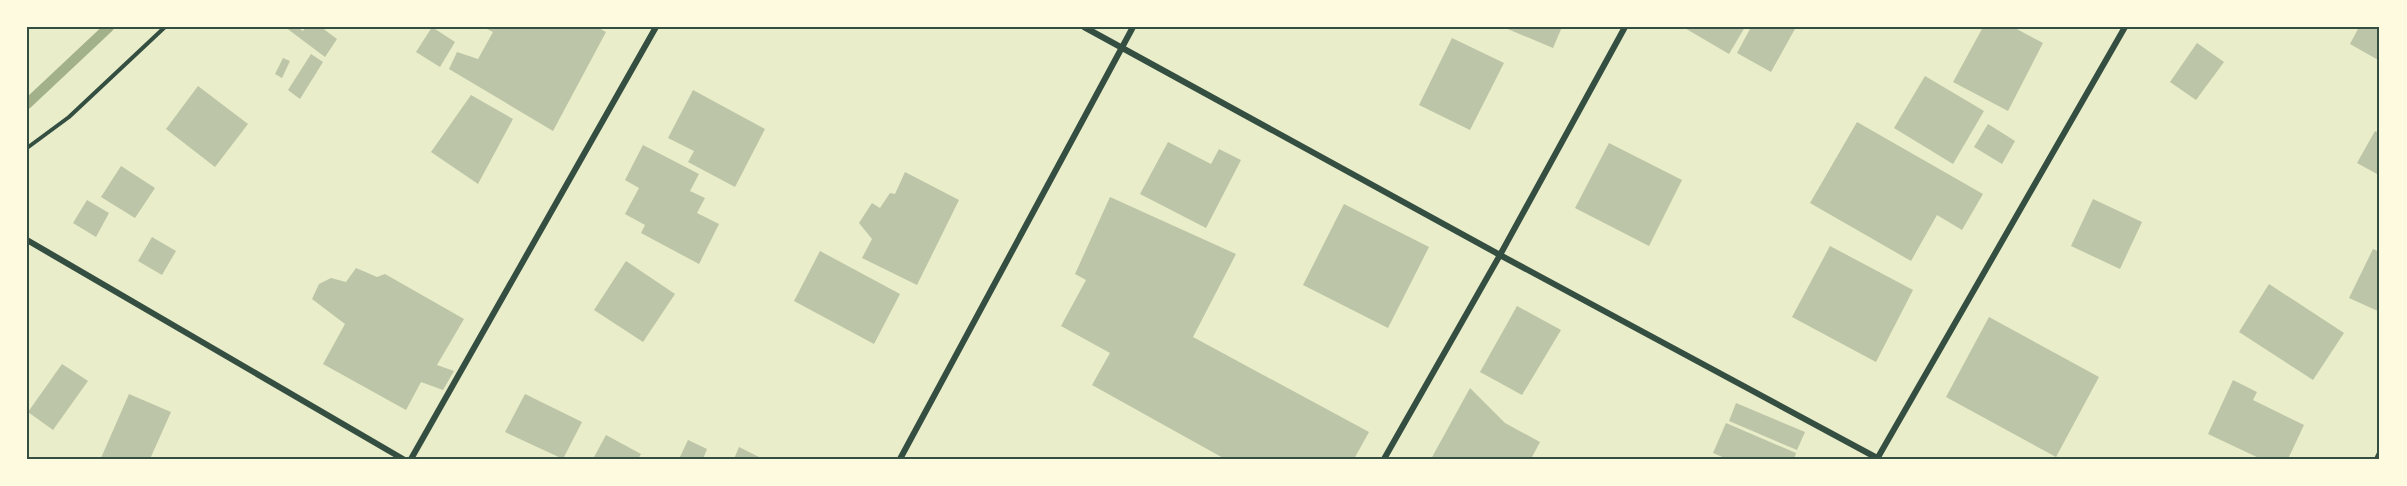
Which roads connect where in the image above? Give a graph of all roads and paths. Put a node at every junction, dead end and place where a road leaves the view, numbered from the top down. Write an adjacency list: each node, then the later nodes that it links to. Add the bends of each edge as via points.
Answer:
1 (165, 27): 8 (path, via 69,117)
2 (656, 27): 13 (street)
3 (1084, 27): 7 (street)
4 (1132, 27): 7 (street)
5 (1625, 27): 10 (street)
6 (2124, 27): 16 (street)
7 (1121, 48): 10 (street); 14 (street)
8 (27, 148)
9 (27, 240): 12 (street)
10 (1500, 255): 15 (street); 16 (street)
11 (2380, 453): 17 (street)
12 (403, 459)
13 (411, 459)
14 (900, 459)
15 (1384, 459)
16 (1878, 459)
17 (2377, 459)

